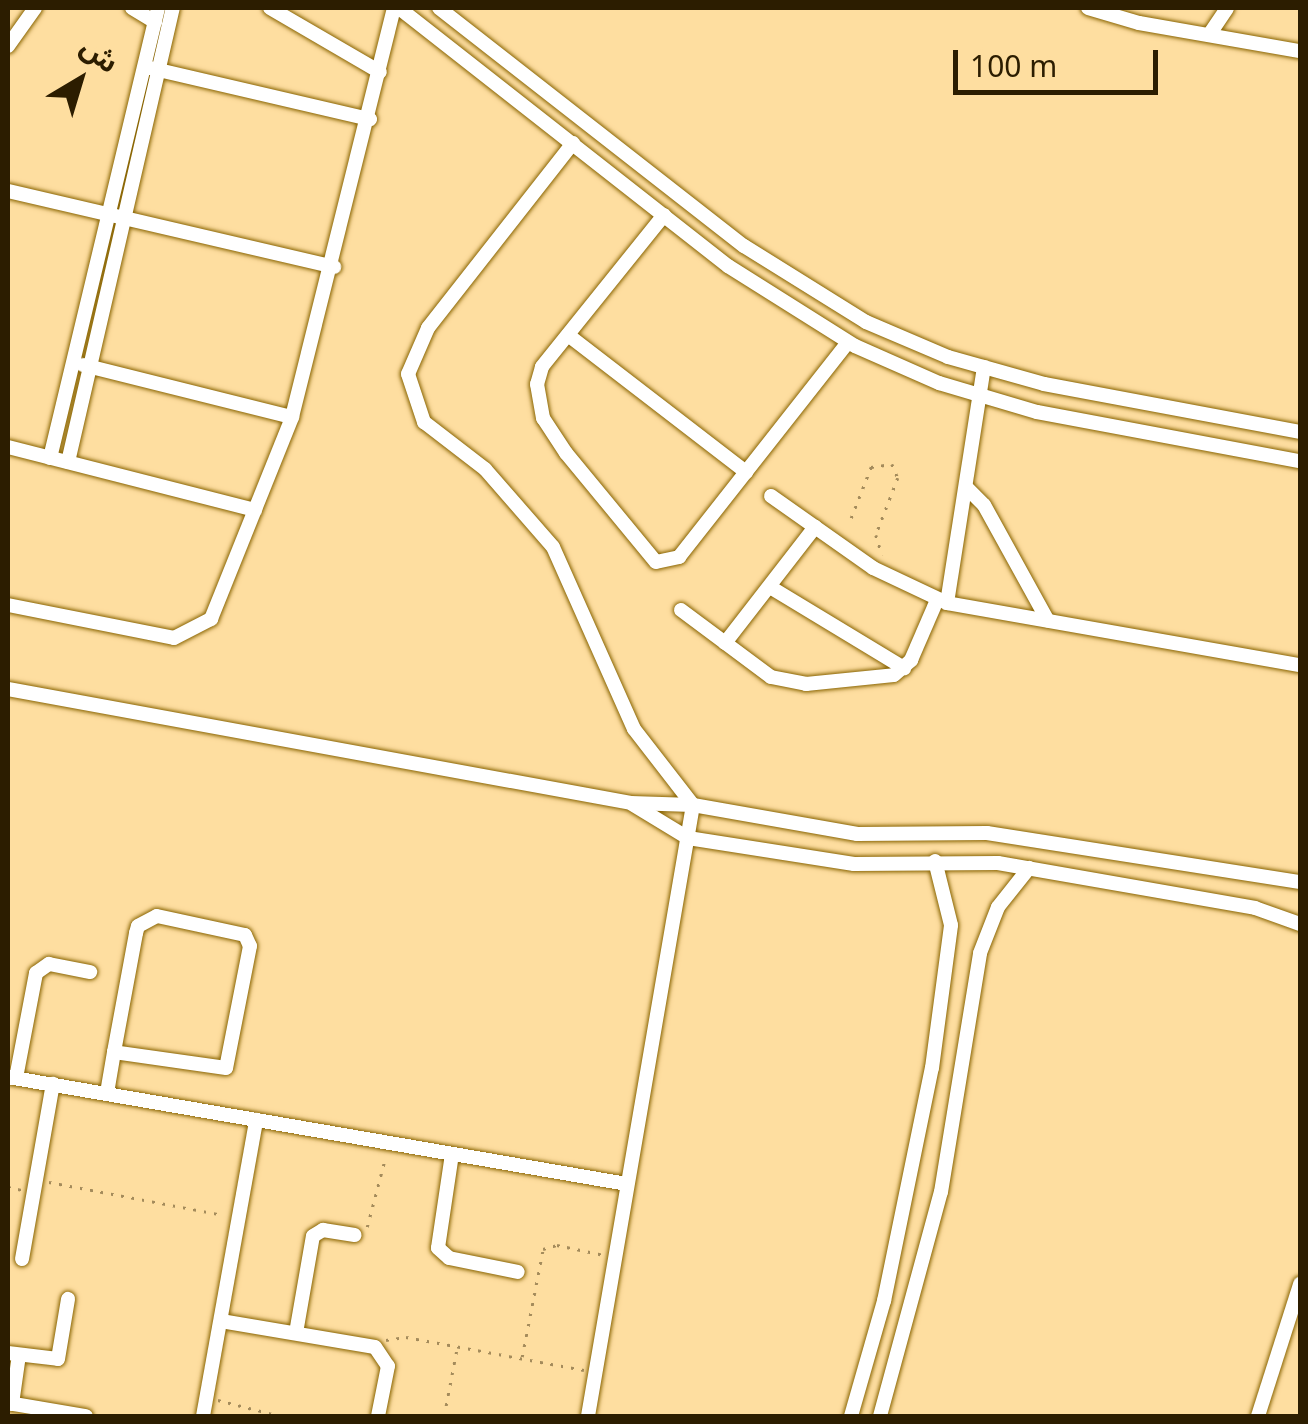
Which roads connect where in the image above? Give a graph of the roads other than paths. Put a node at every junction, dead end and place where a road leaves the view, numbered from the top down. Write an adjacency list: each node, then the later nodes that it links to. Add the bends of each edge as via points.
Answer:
1 (36, 8): 11 (street)
2 (132, 8): 9 (street)
3 (173, 8): 13 (street)
4 (270, 8): 14 (street)
5 (396, 8): 14 (street); 16 (street)
6 (439, 8): 15 (street)
7 (1088, 8): 10 (street)
8 (1227, 8): 10 (street)
9 (156, 15): 13 (street)
10 (1209, 35): 12 (street)
11 (8, 46)
12 (1300, 51)
13 (152, 68): 17 (street); 21 (street)
14 (380, 72): 17 (street)
15 (536, 84): 16 (street); 22 (street)
16 (521, 103): 18 (street)
17 (370, 119): 24 (street)
18 (574, 144): 20 (street); 57 (street, via 414,349 411,400 424,422 522,506 553,548 634,729)
19 (8, 191): 21 (street)
20 (664, 215): 23 (street); 26 (street)
21 (118, 217): 24 (street); 28 (street); 29 (street)
22 (744, 246): 23 (street); 25 (street)
23 (728, 266): 27 (street)
24 (334, 268): 34 (street)
25 (866, 322): 27 (street); 30 (street)
26 (568, 335): 42 (street); 42 (street, via 537,384 543,418 593,492 656,562 679,557)
27 (851, 344): 32 (street); 42 (street)
28 (73, 362): 29 (street); 39 (street)
29 (90, 366): 34 (street); 41 (street)
30 (984, 368): 31 (street); 32 (street)
31 (1044, 384): 33 (street); 35 (street)
32 (979, 396): 33 (street); 43 (street)
33 (1036, 412): 38 (street)
34 (292, 417): 45 (street)
35 (1272, 429): 36 (street); 38 (street)
36 (1300, 432)
37 (8, 447): 39 (street)
38 (1270, 456): 40 (street)
39 (50, 458): 41 (street)
40 (1300, 461)
41 (68, 462): 45 (street)
42 (746, 472)
43 (966, 488): 48 (street); 51 (street, via 984,505)
44 (772, 496): 46 (street)
45 (255, 510): 49 (street, via 211,619 188,636)
46 (815, 527): 47 (street); 48 (street)
47 (770, 587): 52 (street); 54 (street)
48 (942, 602): 51 (street); 54 (street)
49 (8, 605)
50 (680, 610): 52 (street)
51 (1048, 621): 53 (street)
52 (725, 644): 54 (street, via 789,683 882,679)
53 (1300, 665)
54 (904, 668)
55 (8, 689): 56 (street)
56 (632, 804): 57 (street); 58 (street)
57 (692, 805): 58 (street); 61 (street, via 857,834 1018,837)
58 (688, 838): 59 (street, via 854,864); 70 (street)
59 (936, 861): 60 (street); 84 (street, via 951,925 932,1068 884,1302)
60 (1029, 868): 62 (street, via 1255,908); 85 (street, via 998,907 980,954 941,1192)
61 (1300, 882)
62 (1300, 924)
63 (90, 972): 65 (street, via 49,964 36,973)
64 (114, 1052): 64 (street, via 143,920 157,916 245,935 250,946 226,1068); 67 (street)
65 (12, 1077): 66 (street)
66 (53, 1084): 67 (street); 72 (street)
67 (108, 1094): 68 (street)
68 (256, 1120): 69 (street); 76 (street)
69 (452, 1154): 70 (street); 73 (street, via 438,1248 449,1258)
70 (628, 1184): 83 (street)
71 (355, 1235): 77 (street, via 324,1230 313,1236)
72 (22, 1259)
73 (518, 1272)
74 (1300, 1284): 86 (street)
75 (68, 1299): 78 (street, via 58,1359)
76 (220, 1321): 77 (street); 81 (street)
77 (296, 1333): 82 (street, via 375,1347 388,1366)
78 (13, 1354): 79 (street)
79 (10, 1404): 80 (street)
80 (86, 1416)
81 (203, 1416)
82 (378, 1416)
83 (588, 1416)
84 (850, 1416)
85 (880, 1416)
86 (1258, 1416)

